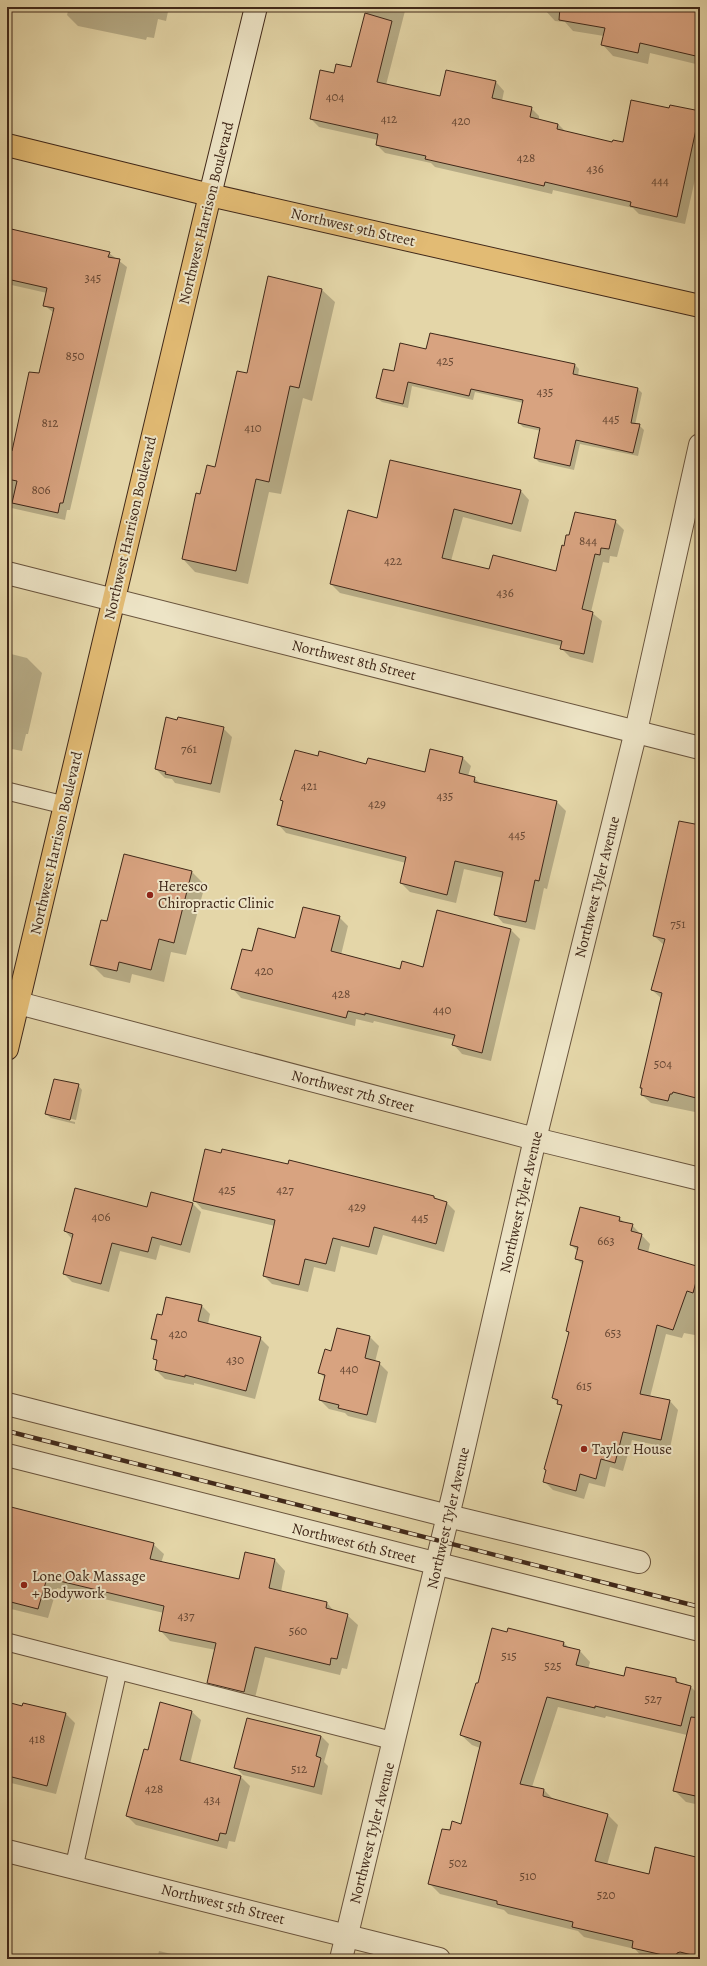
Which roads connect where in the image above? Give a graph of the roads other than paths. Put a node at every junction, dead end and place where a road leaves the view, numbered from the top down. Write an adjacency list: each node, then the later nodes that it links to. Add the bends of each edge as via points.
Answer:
1 (256, 7): 3 (street, Northwest Harrison Boulevard)
2 (7, 145): 3 (main road, Northwest 9th Street)
3 (210, 195): 4 (main road, Northwest 9th Street); 7 (main road, Northwest Harrison Boulevard)
4 (700, 306)
5 (700, 445): 8 (street, Northwest Tyler Avenue)
6 (7, 573): 7 (street, Northwest 8th Street)
7 (113, 599): 8 (street, Northwest 8th Street); 11 (main road, Northwest Harrison Boulevard)
8 (636, 731): 9 (street, Northwest 8th Street); 14 (street, Northwest Tyler Avenue)
9 (700, 748)
10 (7, 791): 11 (lane)
11 (64, 805): 12 (main road, Northwest Harrison Boulevard)
12 (13, 1002): 13 (main road, Northwest Harrison Boulevard); 14 (street, Northwest 7th Street)
13 (7, 1049)
14 (535, 1139): 15 (street, Northwest 7th Street); 18 (street, Northwest Tyler Avenue)
15 (700, 1179)
16 (7, 1404): 18 (street)
17 (7, 1455): 20 (street, Northwest 6th Street)
18 (448, 1516): 19 (street); 20 (street, Northwest Tyler Avenue)
19 (639, 1562)
20 (437, 1564): 21 (street, Northwest 6th Street); 24 (street, Northwest Tyler Avenue)
21 (700, 1630)
22 (7, 1642): 23 (lane)
23 (118, 1671): 24 (lane); 26 (lane)
24 (394, 1742): 27 (street, Northwest Tyler Avenue)
25 (7, 1851): 26 (street, Northwest 5th Street)
26 (74, 1867): 27 (street, Northwest 5th Street)
27 (347, 1935): 28 (street, Northwest Tyler Avenue); 29 (street, Northwest 5th Street)
28 (341, 1959)
29 (439, 1959)

